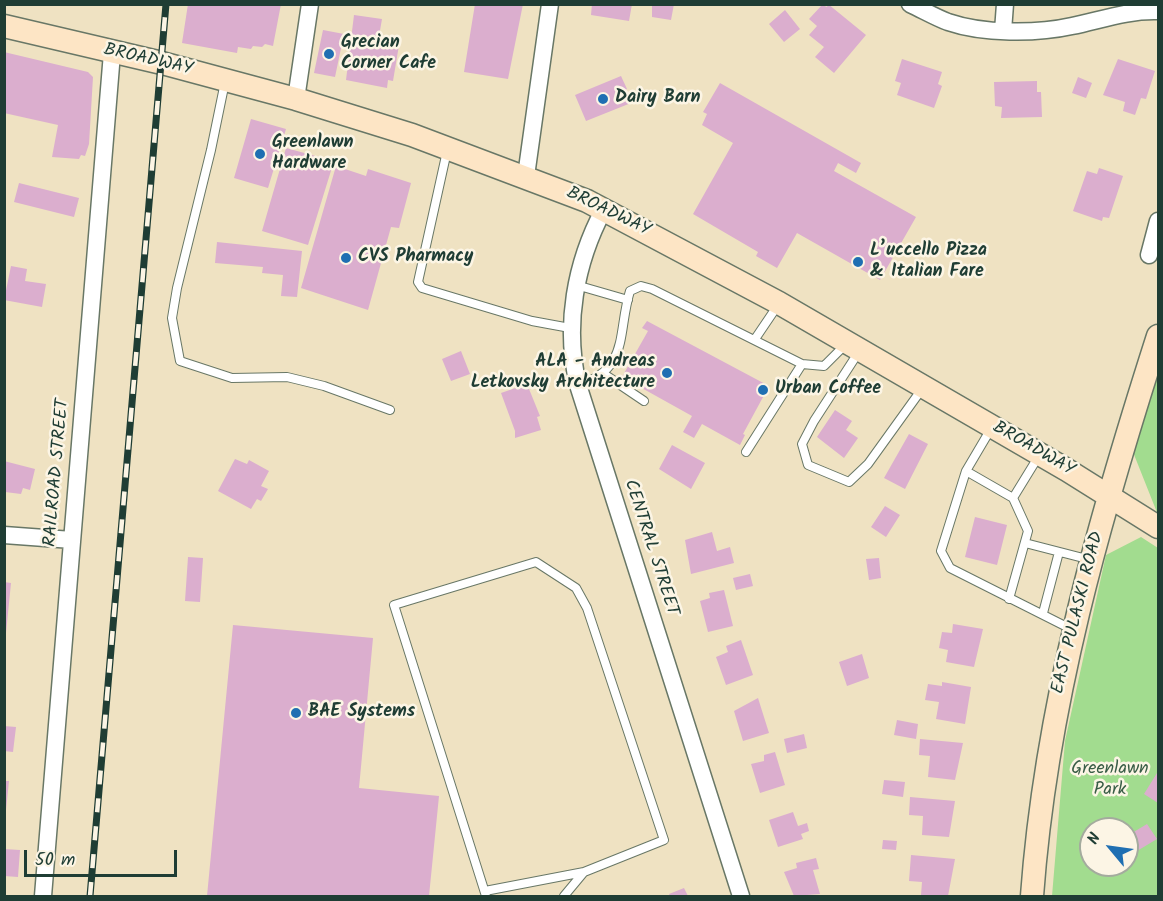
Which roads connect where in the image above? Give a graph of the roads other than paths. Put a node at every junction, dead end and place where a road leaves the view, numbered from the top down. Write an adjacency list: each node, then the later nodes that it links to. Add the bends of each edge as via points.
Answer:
1 (310, 4): 10 (street)
2 (550, 4): 12 (street)
3 (910, 4): 7 (street, via 950,22)
4 (1005, 4): 7 (street)
5 (1158, 11): 7 (street, via 1110,16 1039,31)
6 (4, 26): 8 (main road, BROADWAY)
7 (1003, 32)
8 (112, 53): 9 (main road, BROADWAY); 37 (street, RAILROAD STREET)
9 (225, 79): 10 (main road, BROADWAY); 28 (lane, via 172,318 180,360 232,378 288,377)
10 (296, 99): 11 (main road, BROADWAY)
11 (447, 147): 12 (main road, BROADWAY); 19 (lane, via 418,282 422,288 521,318)
12 (526, 176): 13 (main road, BROADWAY)
13 (604, 209): 16 (street, CENTRAL STREET); 18 (main road, BROADWAY)
14 (1158, 221): 15 (street)
15 (1149, 255)
16 (576, 285): 17 (lane); 19 (street, CENTRAL STREET)
17 (628, 300): 21 (lane, via 633,288 645,287); 24 (lane, via 619,346)
18 (779, 303): 21 (lane); 22 (main road, BROADWAY)
19 (570, 328): 25 (street, CENTRAL STREET)
20 (1158, 336): 33 (main road, EAST PULASKI ROAD)
21 (755, 339): 23 (lane)
22 (854, 346): 23 (lane, via 824,366); 26 (main road, BROADWAY); 26 (lane, via 802,444 808,465 849,482 868,464)
23 (802, 364): 30 (lane)
24 (604, 374): 25 (lane); 27 (lane)
25 (578, 385): 48 (street, CENTRAL STREET)
26 (924, 387): 29 (main road, BROADWAY)
27 (644, 401)
28 (390, 410)
29 (992, 426): 31 (main road, BROADWAY); 32 (lane)
30 (746, 452)
31 (1040, 454): 33 (main road, BROADWAY); 34 (lane)
32 (966, 471): 34 (lane); 41 (lane, via 940,551 950,568)
33 (1109, 495): 35 (main road, BROADWAY); 40 (main road, EAST PULASKI ROAD)
34 (1013, 498): 38 (lane, via 1028,531)
35 (1158, 527)
36 (4, 535): 37 (street)
37 (72, 540): 46 (street, RAILROAD STREET)
38 (1025, 543): 39 (lane); 41 (lane)
39 (1059, 552): 40 (lane); 42 (lane)
40 (1091, 560): 43 (main road, EAST PULASKI ROAD)
41 (1009, 599): 42 (lane)
42 (1043, 613): 43 (lane)
43 (1073, 630): 49 (main road, EAST PULASKI ROAD, via 1050,736)
44 (584, 872): 45 (lane); 45 (lane, via 664,840 588,608 576,588 536,562 394,605); 47 (lane)
45 (485, 894)
46 (43, 897)
47 (564, 897)
48 (741, 897)
49 (1032, 897)

